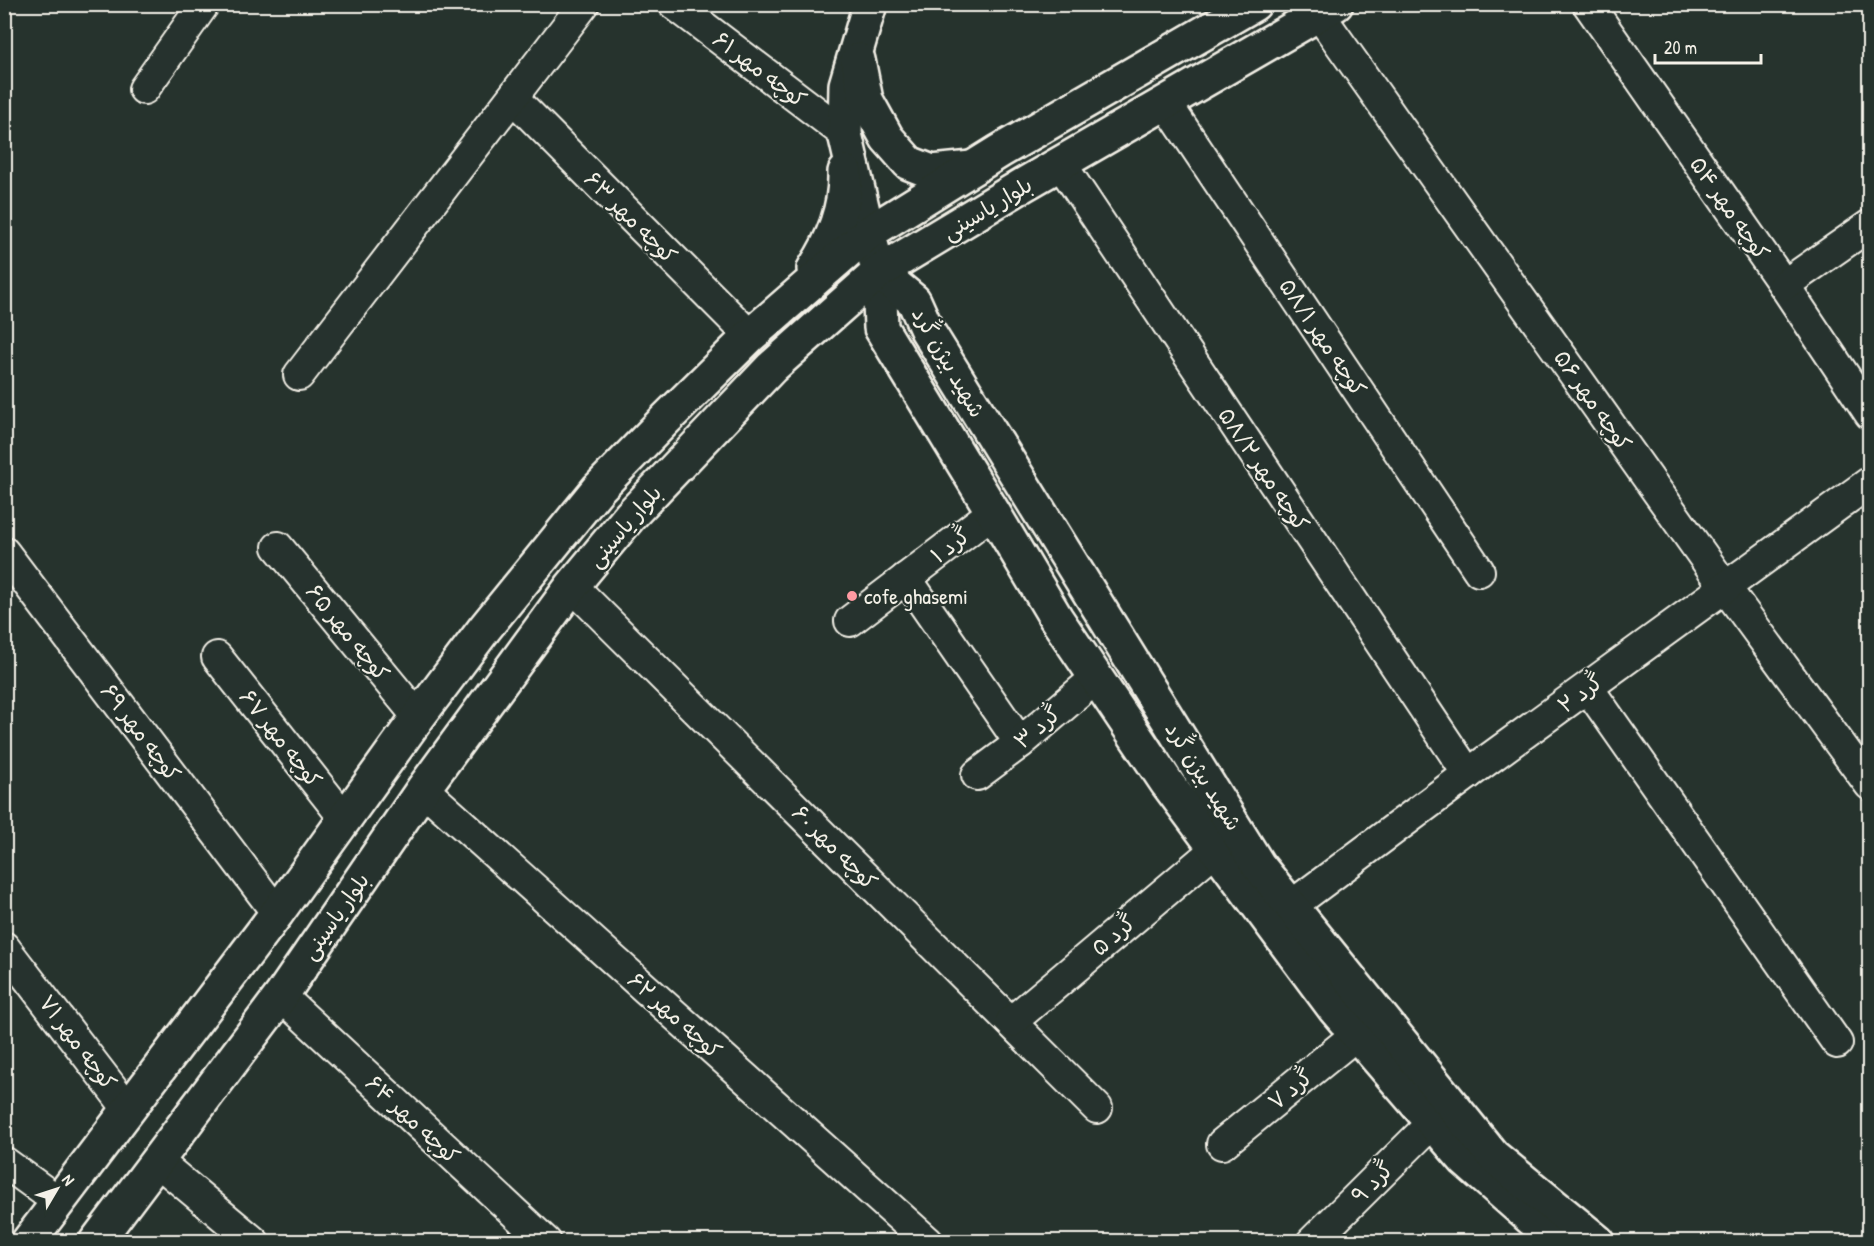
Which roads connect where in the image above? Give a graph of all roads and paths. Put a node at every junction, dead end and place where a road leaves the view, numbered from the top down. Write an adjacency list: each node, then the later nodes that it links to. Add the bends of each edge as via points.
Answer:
1 (204, 4): 9 (street)
2 (584, 4): 10 (street)
3 (674, 4): 12 (street, کوچه مهر ۶۱)
4 (870, 4): 8 (main road)
5 (1254, 4): 14 (main road, بلوار یاسینی)
6 (1588, 4): 18 (street, کوچه مهر ۵۴)
7 (1327, 9): 11 (main road, بلوار یاسینی); 30 (street, کوچه مهر ۵۶)
8 (856, 50): 12 (main road, via 846,85); 14 (main road, via 866,100 887,138 909,163 932,172)
9 (144, 89)
10 (513, 98): 20 (street, کوچه مهر ۶۳); 21 (street)
11 (1166, 103): 13 (main road, بلوار یاسینی); 27 (street, کوچه مهر ۵۸/۱)
12 (845, 134): 16 (main road); 19 (main road, via 846,189 841,215 833,238)
13 (1061, 164): 17 (main road, بلوار یاسینی); 37 (street, کوچه مهر ۵۸/۲)
14 (973, 168): 16 (main road, بلوار یاسینی)
15 (1869, 225): 18 (street)
16 (868, 232): 17 (main road); 19 (main road, بلوار یاسینی)
17 (879, 272): 24 (main road, شهید بیژن گُرد, via 881,328); 29 (main road, بلوار یاسینی, via 772,367 630,516); 43 (main road, شهید بیژن گُرد, via 914,301 927,330 1258,865)
18 (1784, 285): 22 (street, کوچه مهر ۵۴)
19 (798, 293): 20 (main road, بلوار یاسینی)
20 (750, 336): 35 (main road, بلوار یاسینی, via 598,489)
21 (300, 375)
22 (1869, 414)
23 (1869, 482): 30 (street, گُرد ۲)
24 (993, 512): 28 (street, گُرد ۱); 33 (main road, شهید بیژن گُرد)
25 (278, 548): 35 (street, کوچه مهر ۶۵)
26 (4, 552): 44 (street, کوچه مهر ۶۹)
27 (1479, 571)
28 (906, 578): 31 (street, گُرد ۱); 36 (street)
29 (572, 586): 40 (main road, بلوار یاسینی); 47 (street, کوچه مهر ۶۰)
30 (1725, 586): 34 (street, گُرد ۲); 39 (street, کوچه مهر ۵۶)
31 (850, 621)
32 (218, 657): 41 (street, کوچه مهر ۶۷)
33 (1096, 678): 36 (street, گُرد ۳); 42 (main road, شهید بیژن گُرد)
34 (1588, 688): 37 (street, گُرد ۲); 49 (street)
35 (418, 717): 41 (main road, بلوار یاسینی)
36 (1020, 743): 38 (street, گُرد ۳)
37 (1468, 774): 43 (street, گُرد ۲)
38 (977, 775)
39 (1869, 785)
40 (423, 789): 46 (main road, بلوار یاسینی); 62 (street, کوچه مهر ۶۲)
41 (345, 819): 44 (main road, بلوار یاسینی)
42 (1216, 849): 47 (street, گُرد ۵); 48 (main road, شهید بیژن گُرد)
43 (1291, 906): 64 (main road, شهید بیژن گُرد, via 1493,1156)
44 (277, 913): 51 (main road, بلوار یاسینی)
45 (4, 947): 51 (street, کوچه مهر ۷۱)
46 (280, 996): 54 (main road, بلوار یاسینی); 61 (street, کوچه مهر ۶۴)
47 (1011, 1022): 50 (street, کوچه مهر ۶۰)
48 (1357, 1034): 52 (main road, شهید بیژن گُرد); 53 (street, گُرد ۷)
49 (1837, 1043)
50 (1097, 1108)
51 (129, 1110): 56 (main road, بلوار یاسینی)
52 (1432, 1122): 57 (main road, شهید بیژن گُرد, via 1465,1160); 63 (street, گُرد ۹)
53 (1222, 1144)
54 (157, 1161): 59 (main road, بلوار یاسینی); 60 (street)
55 (4, 1162): 56 (street)
56 (59, 1202): 58 (main road, بلوار یاسینی)
57 (1554, 1240)
58 (28, 1242)
59 (96, 1242)
60 (254, 1242)
61 (546, 1242)
62 (928, 1242)
63 (1312, 1242)
64 (1598, 1242)

